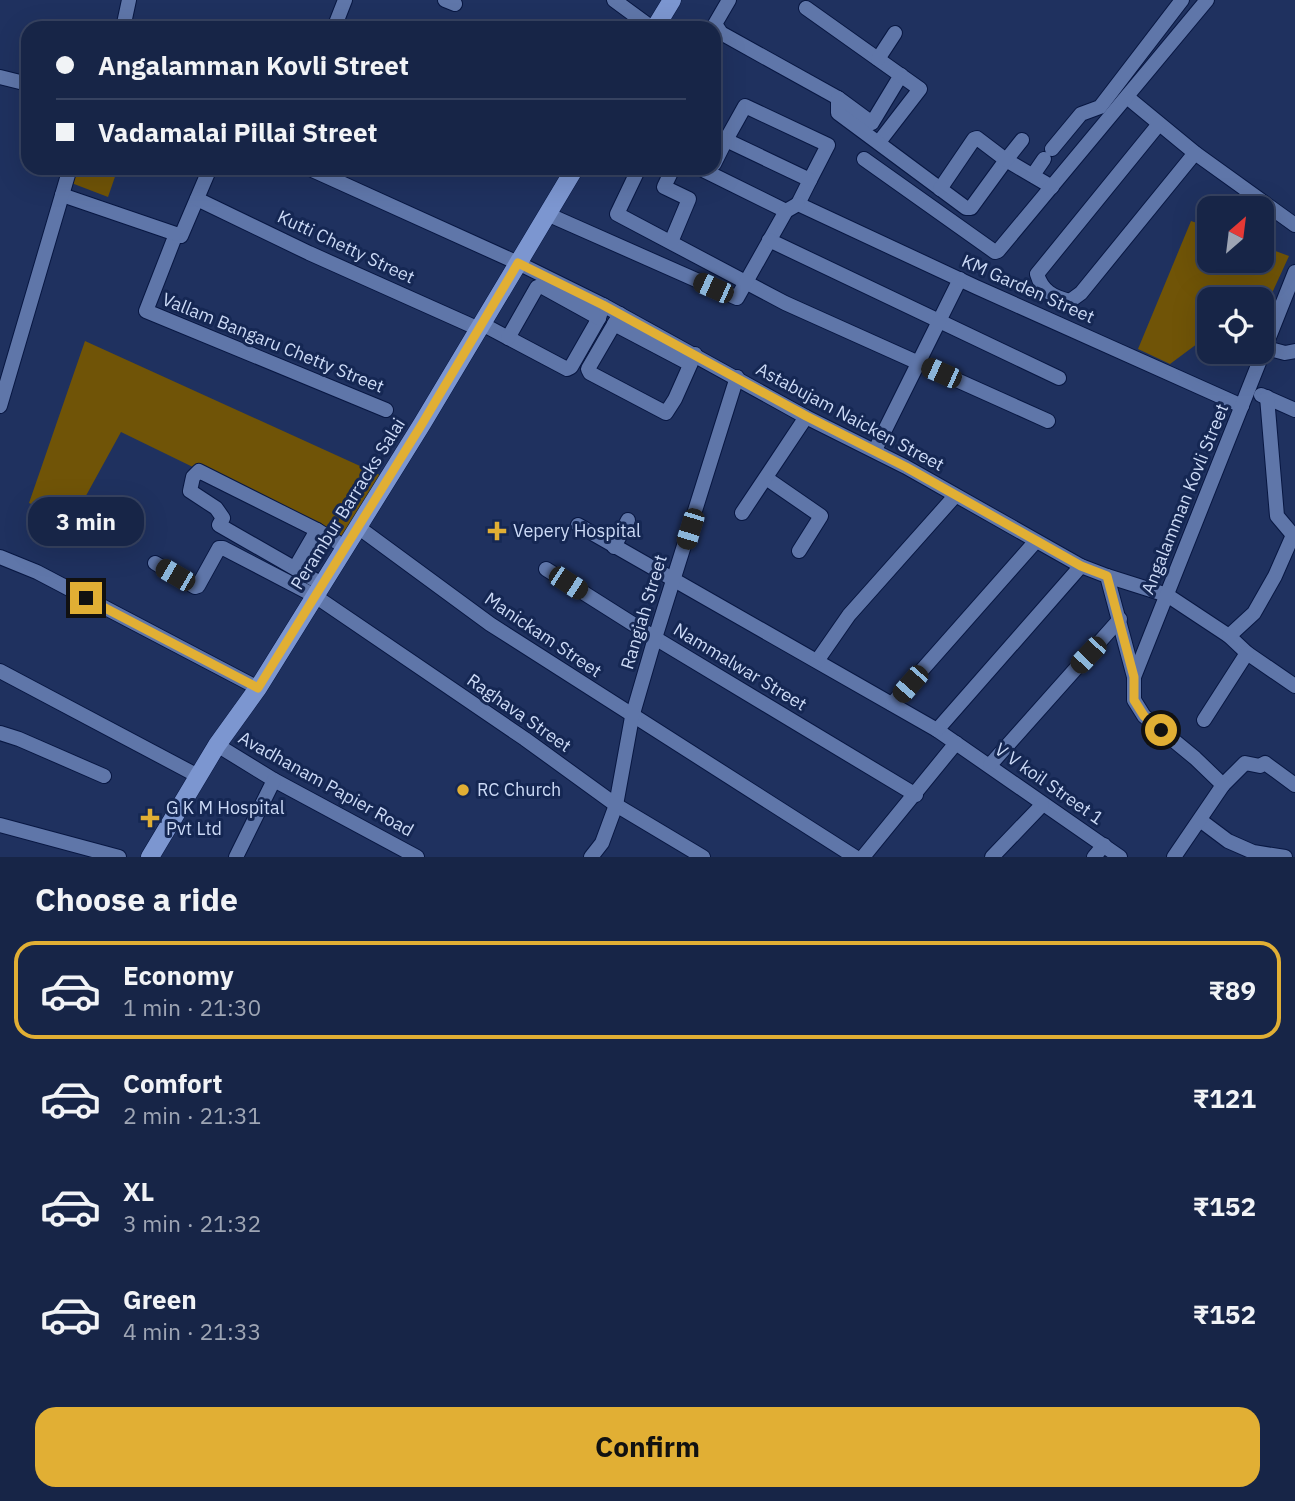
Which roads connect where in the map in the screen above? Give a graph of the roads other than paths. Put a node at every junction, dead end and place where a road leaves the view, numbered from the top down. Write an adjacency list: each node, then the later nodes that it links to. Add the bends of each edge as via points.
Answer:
1 (129, 0): 9 (street)
2 (614, 0): 11 (street)
3 (729, 0): 13 (street)
4 (1182, 0): 37 (street, via 1100,107 1081,114)
5 (1207, 0): 20 (street)
6 (342, 2): 10 (street)
7 (667, 2): 12 (main road)
8 (806, 8): 16 (street)
9 (124, 21)
10 (336, 21)
11 (644, 21)
12 (658, 21)
13 (717, 21)
14 (721, 33): 21 (street)
15 (895, 33): 16 (street)
16 (878, 59): 17 (street)
17 (901, 75): 21 (street, via 872,123); 25 (street, via 920,89)
18 (0, 77): 19 (street)
19 (21, 82)
20 (1127, 97): 22 (street); 39 (street)
21 (838, 99): 25 (street, via 838,113)
22 (1158, 124): 27 (street); 27 (street, via 1037,274 1041,286 1070,301 1081,293)
23 (726, 140): 26 (street); 38 (street); 38 (street, via 745,106 828,145)
24 (1021, 140): 29 (street)
25 (880, 142): 40 (street)
26 (721, 148)
27 (1195, 153): 45 (street)
28 (864, 159): 39 (street, via 995,252)
29 (1006, 160): 37 (street); 40 (street, via 969,209); 40 (street, via 975,138)
30 (721, 174): 43 (street, KM Garden Street)
31 (68, 175): 41 (street)
32 (207, 175): 42 (street)
33 (324, 175): 49 (street, Astabujam Naicken Street)
34 (571, 175): 44 (main road, Perambur Barracks Salai)
35 (636, 175): 48 (street, via 617,214)
36 (670, 175): 48 (street, via 664,187 689,199)
37 (1033, 176): 39 (street)
38 (810, 180): 43 (street)
39 (1052, 187)
40 (940, 189)
41 (62, 195): 46 (street); 68 (street)
42 (197, 199): 46 (street, via 181,236); 56 (street, Kutti Chetty Street)
43 (792, 208): 47 (street); 51 (street, KM Garden Street)
44 (547, 214): 49 (main road, Perambur Barracks Salai); 52 (street, via 737,298)
45 (1295, 225)
46 (176, 234): 70 (street, Vallam Bangaru Chetty Street, via 146,311)
47 (769, 240): 52 (street); 55 (street)
48 (671, 242): 52 (street)
49 (518, 263): 53 (street, Astabujam Naicken Street); 56 (main road, Perambur Barracks Salai)
50 (1295, 272): 57 (street, Angalamman Kovli Street)
51 (960, 279): 55 (street); 69 (street, KM Garden Street)
52 (747, 282): 62 (street)
53 (601, 311): 54 (street, Astabujam Naicken Street); 58 (street, via 541,286); 58 (street, Kutti Chetty Street, via 567,369)
54 (617, 319): 61 (street, Astabujam Naicken Street); 61 (street, via 588,371 664,412 670,409)
55 (941, 321): 62 (street); 65 (street)
56 (480, 326): 58 (street, Kutti Chetty Street); 80 (main road, Perambur Barracks Salai)
57 (1274, 327)
58 (508, 338)
59 (1274, 350): 60 (street)
60 (1295, 351)
61 (693, 359): 64 (street, Astabujam Naicken Street)
62 (920, 363): 73 (street); 74 (street)
63 (1260, 364): 66 (street, Angalamman Kovli Street)
64 (737, 377): 72 (street, Astabujam Naicken Street); 93 (street, Rangiah Street)
65 (1059, 378)
66 (1249, 392): 67 (street); 69 (street, Angalamman Kovli Street)
67 (1267, 397): 71 (street); 82 (street, via 1277,516)
68 (0, 406)
69 (1242, 406): 95 (street, Angalamman Kovli Street)
70 (386, 410)
71 (1295, 410)
72 (806, 416): 74 (street, Astabujam Naicken Street); 75 (street)
73 (1048, 421)
74 (875, 450): 76 (street, Astabujam Naicken Street)
75 (766, 478): 77 (street); 86 (street, via 821,516)
76 (956, 496): 83 (street, Astabujam Naicken Street); 100 (street, via 849,615)
77 (742, 513)
78 (628, 520): 85 (street)
79 (578, 525): 85 (street, V V koil Street 1)
80 (358, 527): 84 (main road, Perambur Barracks Salai); 106 (street, Manickam Street, via 490,624)
81 (317, 530): 84 (street); 90 (street); 90 (street, via 199,471 193,477 190,491 219,510 223,518 219,525)
82 (1294, 533): 97 (street, via 1254,613)
83 (1036, 541): 89 (street, Astabujam Naicken Street); 105 (street)
84 (345, 547): 94 (main road, Perambur Barracks Salai)
85 (614, 547): 93 (street, V V koil Street 1)
86 (799, 551)
87 (0, 557): 104 (street)
88 (155, 563): 94 (street, via 195,587 223,548)
89 (1081, 566): 92 (street, Astabujam Naicken Street); 108 (street)
90 (295, 568): 94 (street)
91 (546, 569): 98 (street, Nammalwar Street)
92 (1107, 576): 95 (street, Astabujam Naicken Street); 96 (street)
93 (674, 580): 98 (street, Rangiah Street); 100 (street, V V koil Street 1)
94 (319, 590): 104 (main road, Perambur Barracks Salai); 120 (street, Raghava Street)
95 (1167, 595): 97 (street, Astabujam Naicken Street); 102 (street, Angalamman Kovli Street)
96 (1120, 620): 102 (street); 112 (street)
97 (1229, 636): 99 (street, Astabujam Naicken Street)
98 (655, 638): 106 (street, Rangiah Street); 118 (street, Nammalwar Street)
99 (1247, 653): 103 (street, Astabujam Naicken Street); 107 (street)
100 (817, 661): 105 (street, V V koil Street 1)
101 (0, 671): 114 (street)
102 (1134, 677): 116 (street, via 1134,700 1144,716)
103 (1295, 686)
104 (258, 688): 111 (main road, Perambur Barracks Salai)
105 (892, 704): 108 (street, V V koil Street 1)
106 (632, 717): 120 (street, Rangiah Street); 131 (street, Manickam Street)
107 (1204, 720)
108 (937, 730): 110 (street, V V koil Street 1)
109 (0, 733): 113 (street)
110 (956, 743): 112 (street, V V koil Street 1); 118 (street)
111 (217, 745): 114 (main road, Perambur Barracks Salai); 115 (street, Avadhanam Papier Road)
112 (990, 765): 119 (street, V V koil Street 1)
113 (104, 776)
114 (198, 776): 127 (main road, Perambur Barracks Salai)
115 (274, 780): 128 (street); 129 (street, Avadhanam Papier Road)
116 (1223, 785): 117 (street, via 1245,763 1265,763); 121 (street)
117 (1295, 785)
118 (916, 795): 132 (street)
119 (1042, 804): 123 (street, V V koil Street 1); 133 (street)
120 (616, 805): 125 (street, Raghava Street); 130 (street, Rangiah Street, via 602,844)
121 (1200, 820): 124 (street); 135 (street)
122 (0, 825): 126 (street)
123 (1099, 851): 134 (street, V V koil Street 1)
124 (1251, 854): 136 (street)
125 (701, 856)
126 (119, 857)
127 (150, 857)
128 (236, 857)
129 (417, 857)
130 (591, 857)
131 (855, 857)
132 (863, 857)
133 (992, 857)
134 (1120, 857)
135 (1174, 857)
136 (1285, 857)

